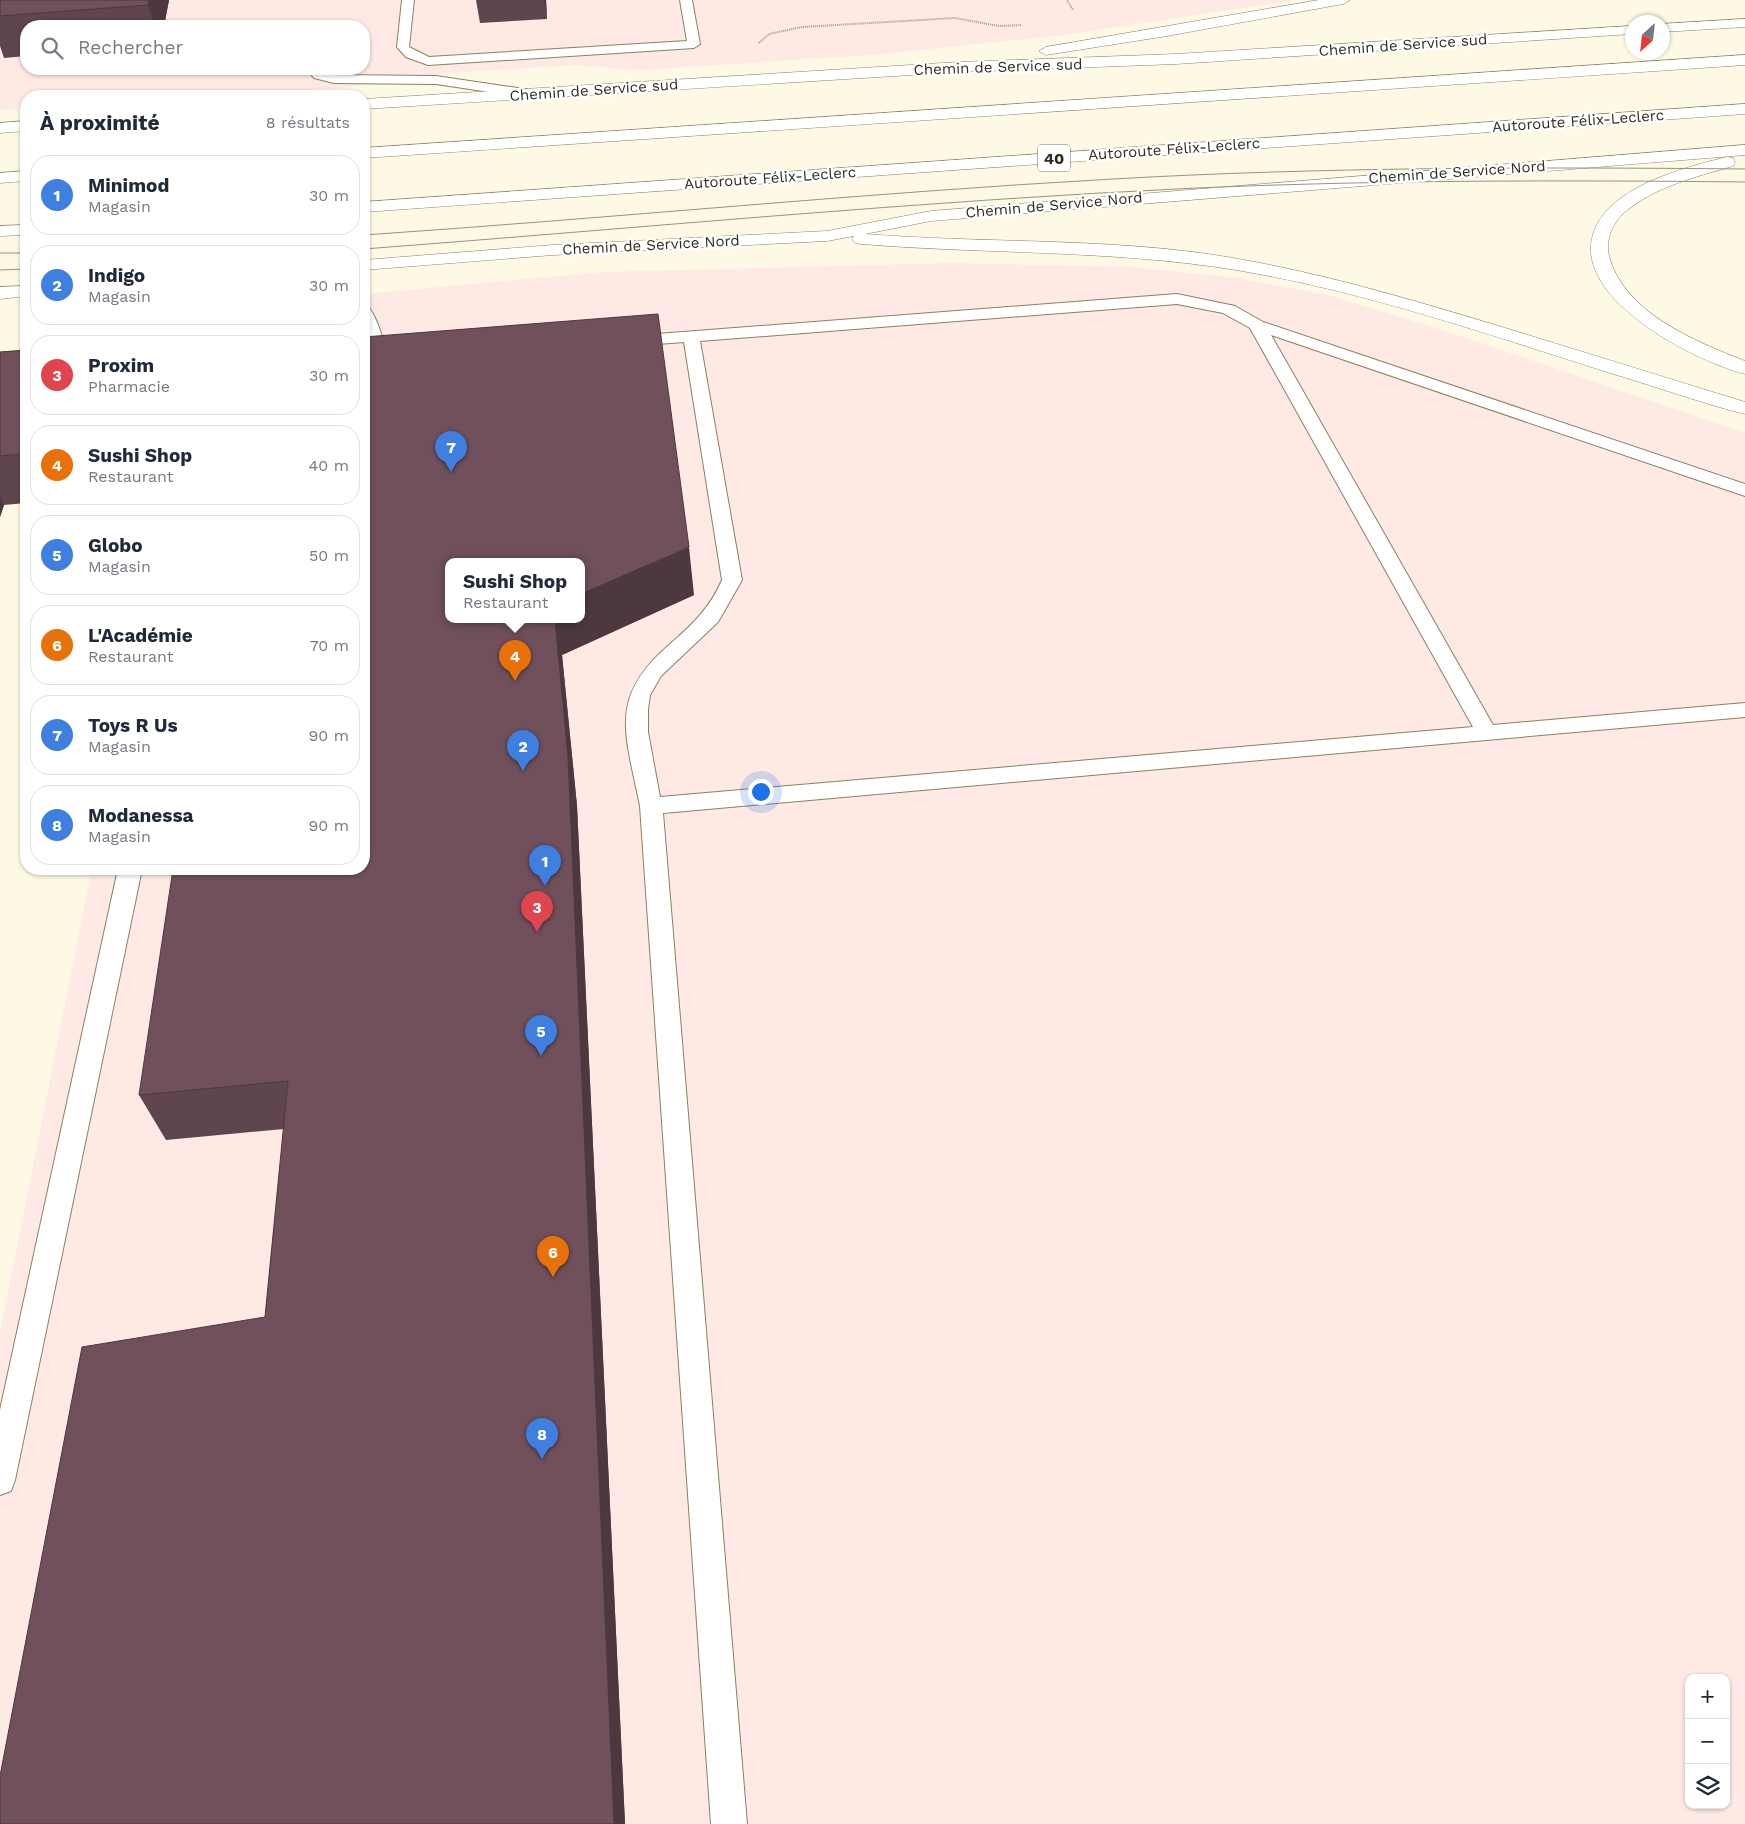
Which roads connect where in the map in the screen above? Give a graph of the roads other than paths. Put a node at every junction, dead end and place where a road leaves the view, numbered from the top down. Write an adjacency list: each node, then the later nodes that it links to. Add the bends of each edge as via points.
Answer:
1 (408, 0): 8 (lane, via 403,46 406,52)
2 (686, 0): 8 (lane, via 694,44)
3 (1343, 0): 9 (main road)
4 (1745, 23): 5 (main road)
5 (1670, 28)
6 (1625, 30): 9 (main road, Chemin de Service sud, via 1176,59)
7 (1745, 60): 18 (main road)
8 (428, 61): 11 (lane)
9 (960, 67): 12 (main road, Chemin de Service sud)
10 (319, 75): 11 (lane, via 334,79)
11 (427, 80): 12 (lane)
12 (531, 94): 13 (main road, Chemin de Service sud)
13 (370, 104)
14 (1745, 109): 22 (main road, Autoroute Félix-Leclerc / 40)
15 (20, 126): 16 (main road)
16 (0, 128)
17 (1745, 150): 25 (main road, Chemin de Service Nord, via 931,216)
18 (370, 153)
19 (1745, 156): 35 (main road, via 1672,180 1635,198 1618,209 1604,226 1599,241 1600,259 1609,281 1626,301 1652,322 1686,342)
20 (20, 176): 21 (main road)
21 (0, 178)
22 (370, 206)
23 (20, 230): 24 (main road)
24 (0, 232)
25 (827, 236): 26 (main road, Chemin de Service Nord, via 553,250); 36 (main road, via 940,245 1131,252 1262,268 1389,298)
26 (370, 265)
27 (20, 291): 28 (main road)
28 (0, 293)
29 (370, 324): 34 (lane, via 376,342)
30 (1257, 325): 31 (lane, via 1243,315 1216,305 1177,299); 37 (lane); 39 (lane)
31 (691, 336): 32 (lane); 40 (lane, via 732,580 723,601 707,621 661,664 642,688 637,709)
32 (612, 342)
33 (395, 357): 34 (lane)
34 (370, 359)
35 (1745, 368)
36 (1745, 408)
37 (1745, 490)
38 (1745, 710): 39 (lane)
39 (1488, 733): 40 (lane)
40 (651, 806): 43 (lane)
41 (129, 875): 42 (lane)
42 (0, 1480)
43 (729, 1824)

